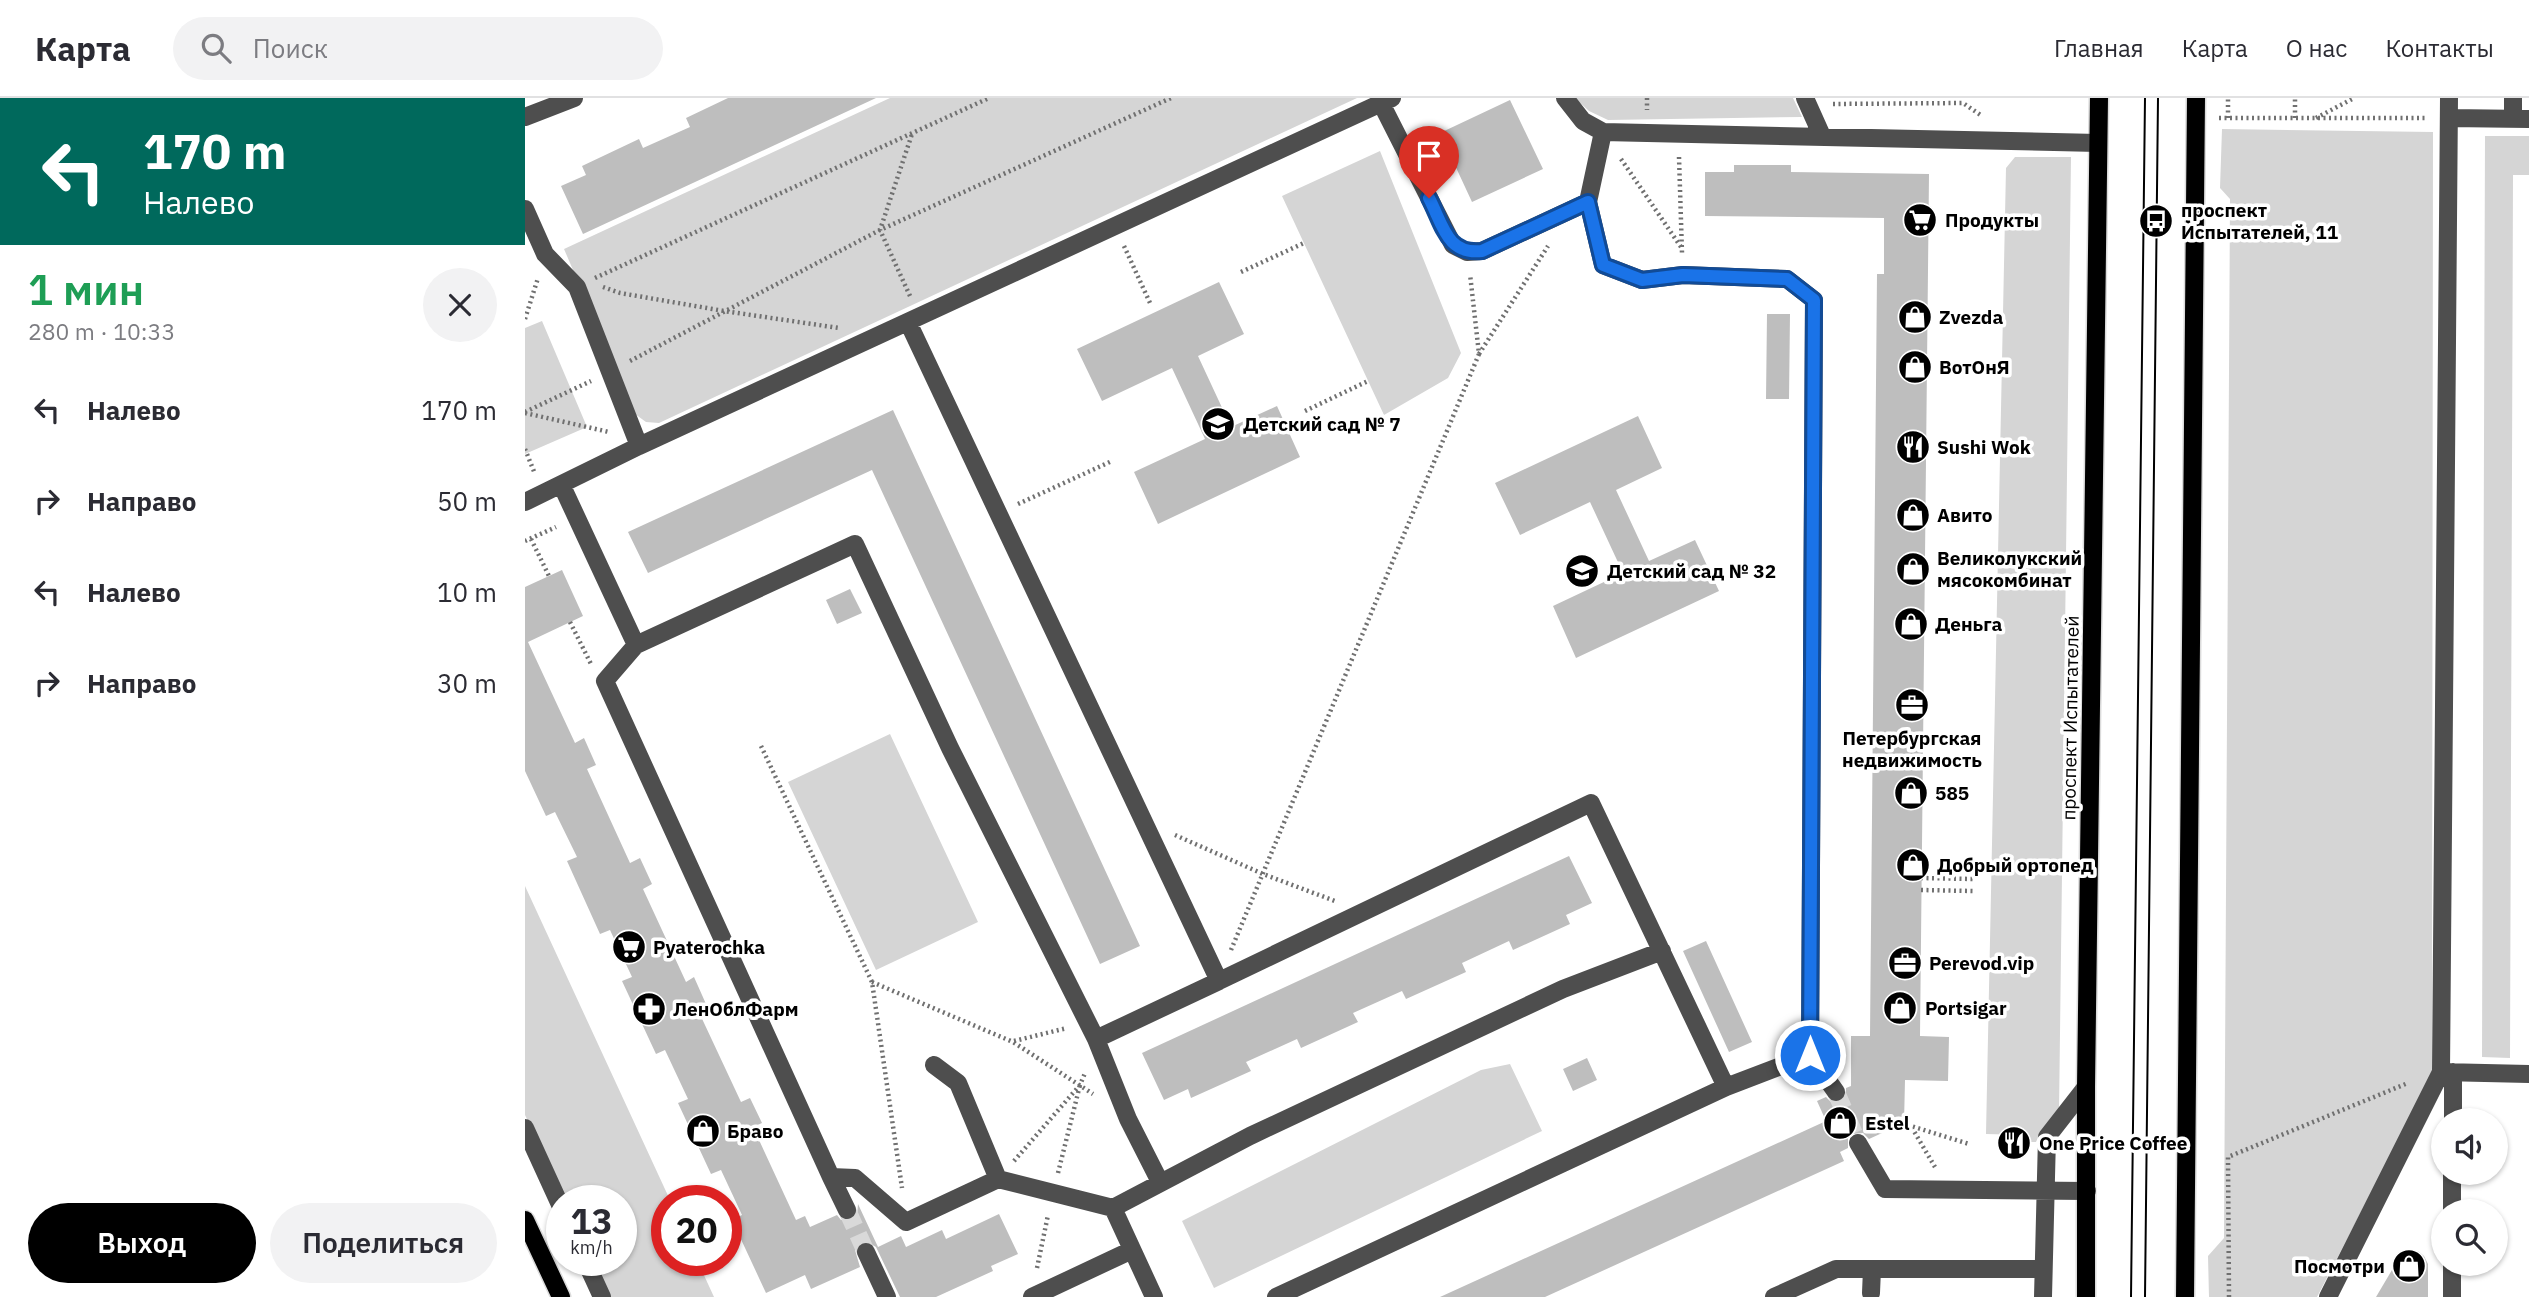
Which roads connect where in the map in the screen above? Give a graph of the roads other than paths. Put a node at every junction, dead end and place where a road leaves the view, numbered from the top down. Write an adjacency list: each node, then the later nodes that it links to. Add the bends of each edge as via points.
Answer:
1 (574, 98): 9 (street)
2 (1565, 98): 12 (street, via 1583,121)
3 (1805, 98): 13 (street)
4 (2099, 98): 14 (main road, проспект Испытателей)
5 (2196, 98): 61 (main road)
6 (2449, 98): 10 (street)
7 (2513, 98): 11 (street)
8 (1386, 101): 15 (street, via 1453,245 1467,252 1482,251); 18 (street)
9 (525, 117)
10 (2449, 118): 11 (street); 28 (street)
11 (2521, 119)
12 (1603, 132): 13 (street); 15 (street)
13 (1822, 136): 14 (street)
14 (2098, 144): 31 (main road, проспект Испытателей)
15 (1588, 202): 26 (street, via 1603,265 1642,280 1683,275 1787,279 1814,300)
16 (525, 209): 17 (street)
17 (537, 248): 19 (street, via 577,287)
18 (908, 322): 19 (street); 24 (street)
19 (638, 442): 20 (street)
20 (562, 486): 21 (street); 22 (street)
21 (525, 502)
22 (636, 645): 25 (street, via 855,544 950,748); 36 (street, via 605,681)
23 (1661, 951): 24 (street, via 1591,803); 30 (street); 38 (street, via 1563,989)
24 (1219, 981): 25 (street)
25 (1092, 1031): 38 (street)
26 (1810, 1055): 30 (street); 32 (street)
27 (934, 1065): 37 (street, via 958,1083)
28 (2447, 1072): 29 (street); 33 (street); 62 (street)
29 (2529, 1074)
30 (1726, 1087): 57 (street)
31 (2086, 1087): 40 (street, via 2046,1137); 41 (main road, проспект Испытателей)
32 (1836, 1092)
33 (2452, 1108)
34 (525, 1128): 39 (street)
35 (1858, 1143): 40 (street, via 1885,1189)
36 (831, 1177): 37 (street, via 855,1178 907,1222); 43 (street)
37 (998, 1179): 42 (street)
38 (1160, 1182): 42 (street)
39 (551, 1185)
40 (2046, 1190): 41 (street); 48 (street)
41 (2087, 1191): 60 (main road, проспект Испытателей)
42 (1112, 1208): 45 (street)
43 (847, 1210)
44 (525, 1220): 52 (main road)
45 (1132, 1250): 55 (street); 56 (street)
46 (866, 1252): 54 (street)
47 (1873, 1269): 48 (street); 51 (street); 58 (street, via 1836,1269)
48 (2043, 1269): 59 (street)
49 (592, 1276): 53 (street)
50 (2452, 1276): 63 (street)
51 (1871, 1293)
52 (561, 1297)
53 (602, 1297)
54 (887, 1297)
55 (1032, 1297)
56 (1154, 1297)
57 (1276, 1297)
58 (1774, 1297)
59 (2043, 1297)
60 (2086, 1297)
61 (2186, 1297)
62 (2328, 1297)
63 (2452, 1297)

